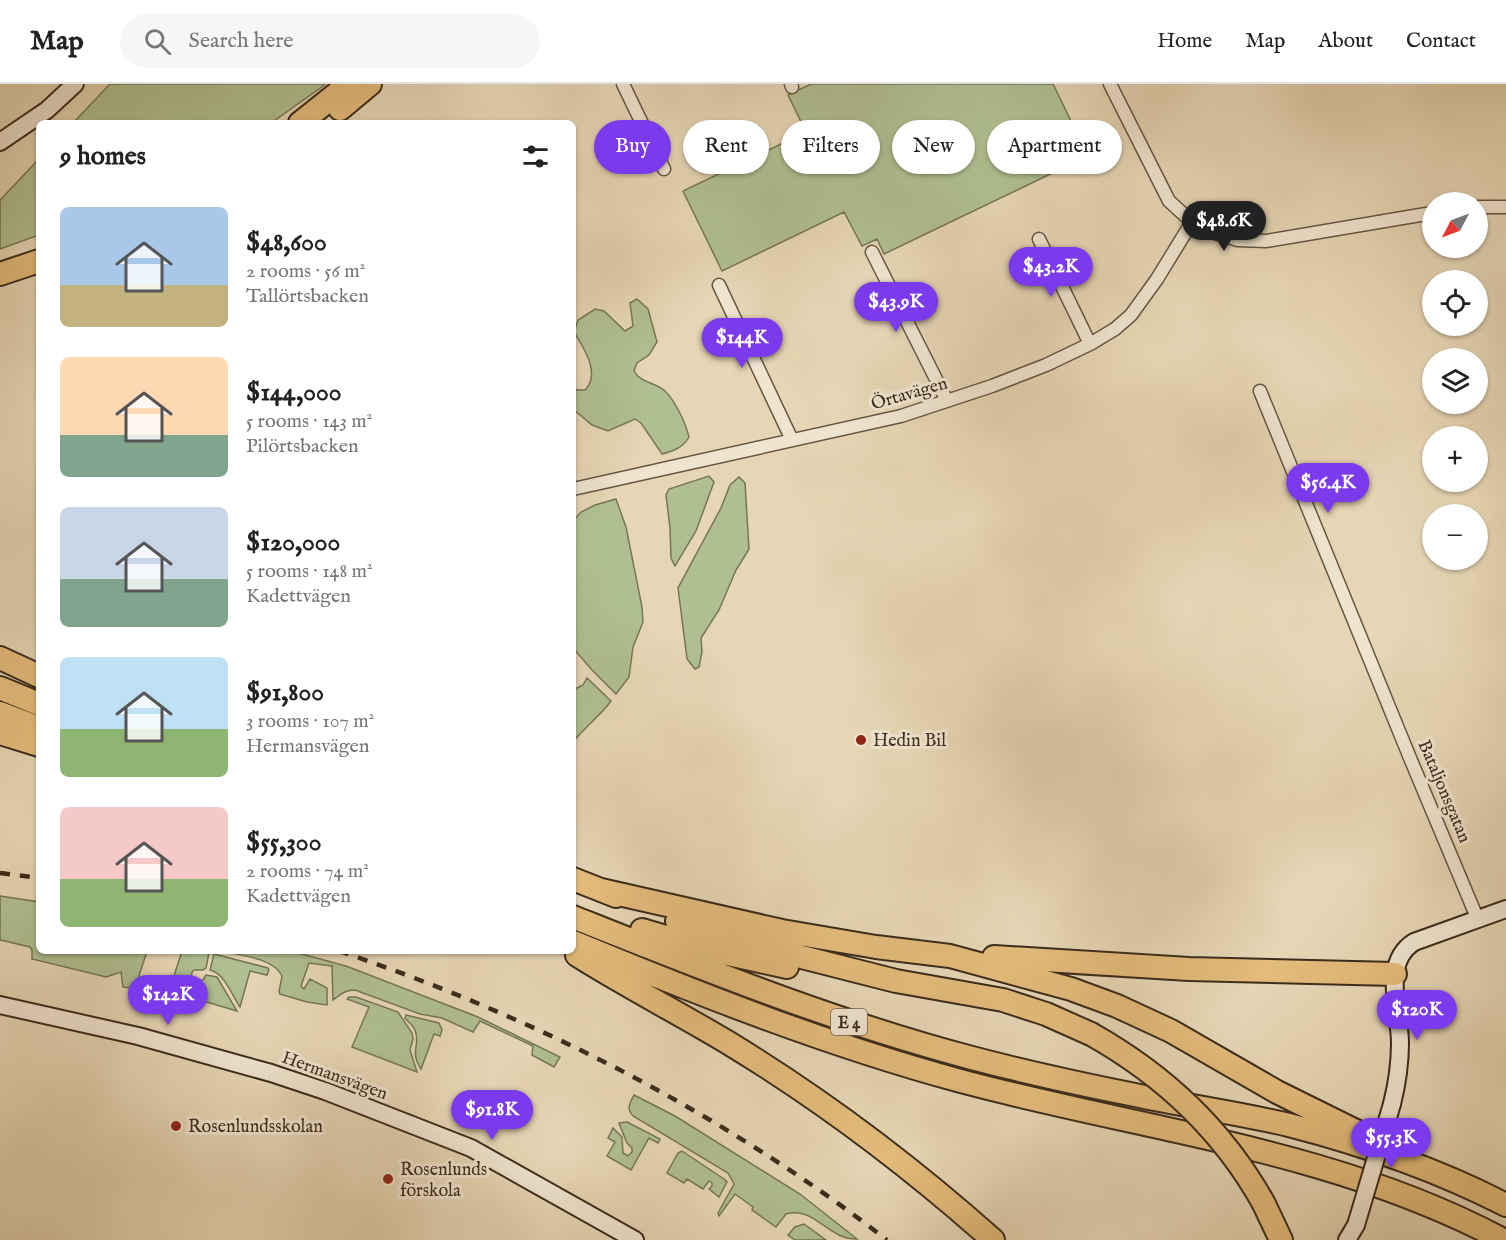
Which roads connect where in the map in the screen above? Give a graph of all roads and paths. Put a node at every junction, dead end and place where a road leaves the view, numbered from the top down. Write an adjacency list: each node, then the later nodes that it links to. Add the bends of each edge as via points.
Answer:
1 (75, 84): 9 (street, via 47,110)
2 (349, 84): 6 (highway)
3 (370, 84): 7 (highway)
4 (623, 84): 8 (street)
5 (1110, 84): 13 (street, via 1162,190)
6 (304, 120)
7 (326, 120)
8 (641, 120)
9 (0, 141)
10 (1488, 207): 11 (street)
11 (1506, 207)
12 (1422, 215): 13 (street, via 1266,241 1238,240)
13 (1192, 222): 21 (street, Örtavägen, via 1131,315)
14 (1039, 239): 21 (street)
15 (872, 252): 23 (street)
16 (36, 262): 17 (highway)
17 (0, 274)
18 (36, 276): 20 (highway)
19 (719, 285): 24 (street)
20 (0, 288)
21 (1090, 344): 23 (street, Örtavägen, via 1003,382)
22 (1260, 391): 39 (street, Bataljonsgatan)
23 (947, 401): 24 (street, Örtavägen, via 902,416)
24 (792, 440): 25 (street, Örtavägen)
25 (576, 488)
26 (0, 658): 27 (highway)
27 (36, 675)
28 (0, 688): 29 (highway)
29 (36, 703)
30 (0, 713): 31 (highway)
31 (36, 727)
32 (0, 733): 33 (highway)
33 (36, 744)
34 (576, 880): 35 (highway)
35 (601, 890): 42 (highway, via 782,931); 44 (highway, via 706,931)
36 (1506, 909): 39 (street)
37 (576, 911): 44 (highway, via 743,958 830,975)
38 (576, 917): 46 (highway, E 4, via 734,982 895,1036 1018,1069 1288,1125)
39 (1478, 920): 43 (street, via 1407,947)
40 (576, 943): 53 (highway, E 4, via 732,1006 862,1052 992,1089 1327,1168 1424,1202)
41 (575, 954): 50 (highway, via 814,1098 886,1151)
42 (951, 956): 43 (highway, via 1189,969); 46 (highway, via 1041,979 1127,1011)
43 (1395, 974): 48 (street, bridge, via 1400,1043 1398,1082)
44 (896, 981): 51 (highway, bridge, via 1003,1000 1046,1014 1091,1034 1134,1060 1183,1099 1232,1155 1264,1204)
45 (0, 1005): 49 (street, Hermansvägen, via 138,1036 325,1091 471,1148)
46 (1434, 1172): 47 (highway, E 4)
47 (1506, 1205)
48 (1355, 1232): 52 (street)
49 (632, 1239)
50 (993, 1240)
51 (1281, 1240)
52 (1347, 1240)
53 (1503, 1240)

